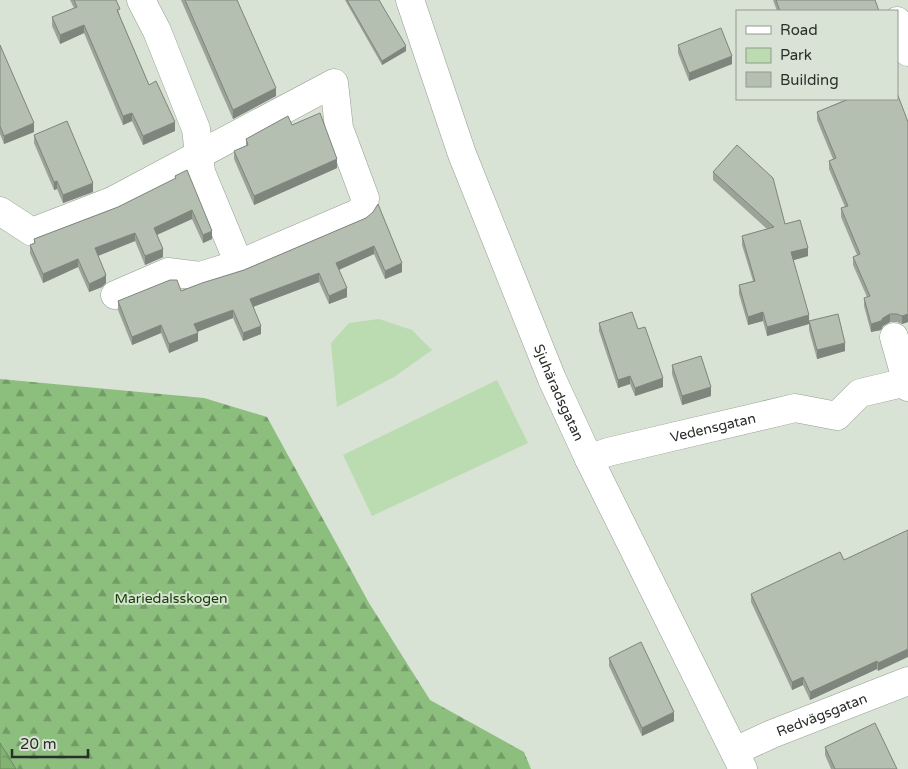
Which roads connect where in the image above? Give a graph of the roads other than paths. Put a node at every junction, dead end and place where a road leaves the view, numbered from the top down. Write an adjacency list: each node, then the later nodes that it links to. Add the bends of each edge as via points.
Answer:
1 (141, 0): 5 (street, via 157,31 196,129)
2 (410, 0): 11 (street, Sjuhäradsgatan, via 462,154 552,379)
3 (898, 24): 4 (street)
4 (908, 52)
5 (199, 155): 6 (street, via 112,201 32,232); 7 (street, via 201,172); 7 (street, via 334,83 339,128 365,198 364,206 360,212)
6 (0, 211)
7 (239, 264): 8 (street, via 200,276 168,272)
8 (115, 295)
9 (894, 337): 10 (street)
10 (907, 384): 11 (street, Vedensgatan, via 860,393 837,416 795,408 608,452)
11 (589, 460): 13 (street, Sjuhäradsgatan)
12 (908, 681): 13 (street, Redvägsgatan, via 772,734)
13 (739, 760)

